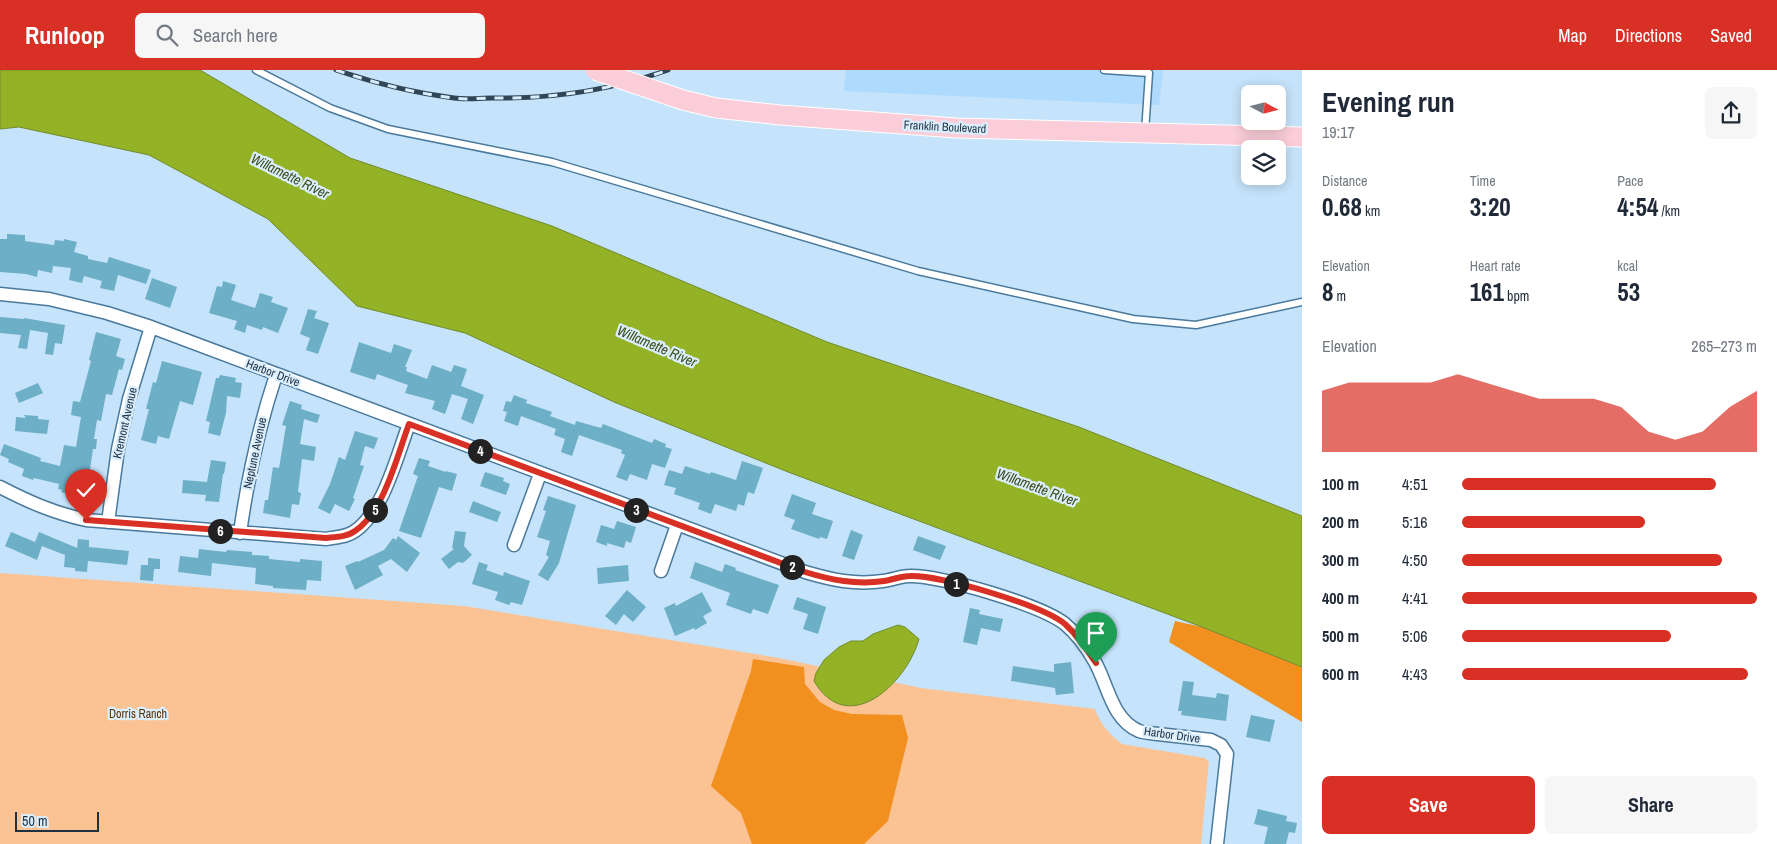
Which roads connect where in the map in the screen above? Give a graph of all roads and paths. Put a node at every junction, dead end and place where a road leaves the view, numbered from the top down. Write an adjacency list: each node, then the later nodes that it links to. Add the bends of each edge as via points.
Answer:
1 (256, 70): 7 (lane, via 330,108 388,129 552,162 955,280 1133,319 1196,325)
2 (595, 70): 4 (main road, Franklin Boulevard, bridge, via 716,108 956,128)
3 (1104, 70): 4 (lane, via 1149,73)
4 (1145, 133): 5 (main road, Franklin Boulevard)
5 (1302, 137)
6 (0, 294): 8 (street, Harbor Drive, via 49,299)
7 (1302, 302)
8 (151, 327): 9 (street, Harbor Drive); 13 (street, Kremont Avenue, via 119,441)
9 (276, 375): 10 (street, Harbor Drive); 15 (street, Neptune Avenue, via 248,476)
10 (409, 424): 11 (street, Harbor Drive); 15 (street, via 380,503 370,519 354,532 326,538)
11 (540, 474): 14 (street, Harbor Drive); 16 (street)
12 (0, 486): 13 (street, via 62,515)
13 (108, 522): 15 (street)
14 (677, 525): 17 (street); 18 (street, Harbor Drive, via 836,581 863,583 909,576 930,578 1017,601 1064,623 1096,663 1125,722 1139,731 1211,740 1221,745 1227,754)
15 (240, 532)
16 (514, 544)
17 (661, 571)
18 (1217, 844)

